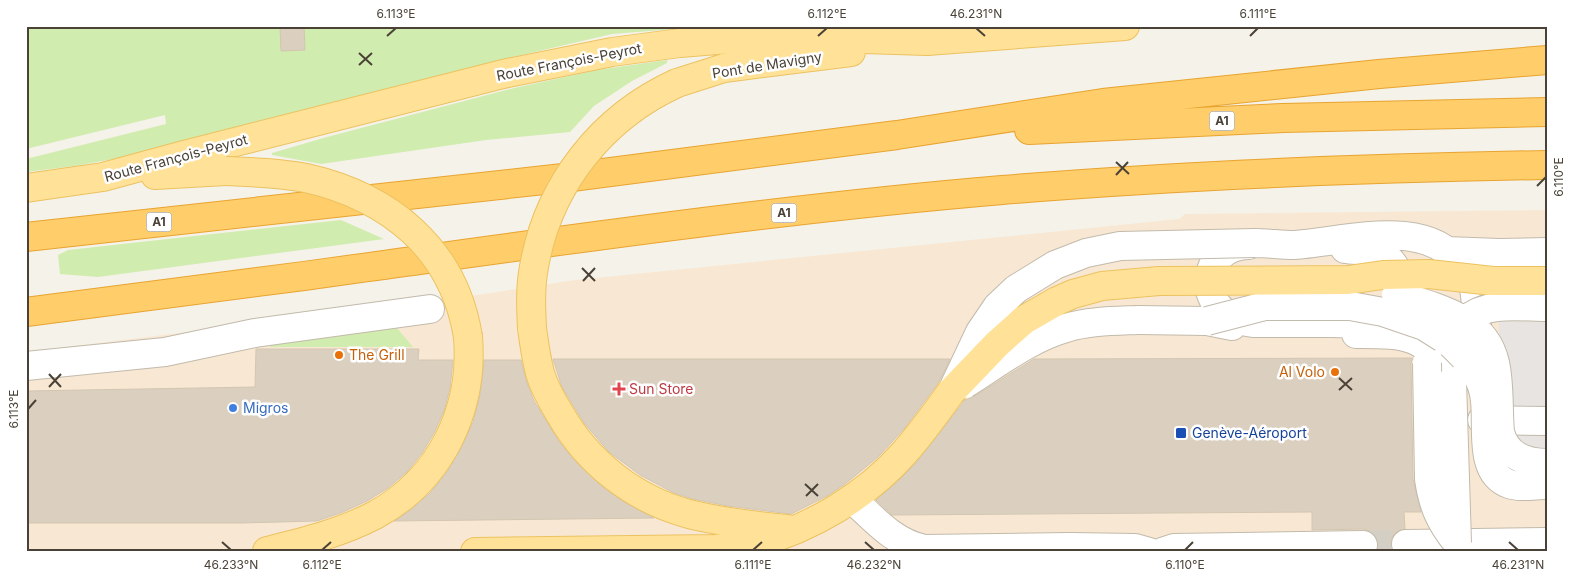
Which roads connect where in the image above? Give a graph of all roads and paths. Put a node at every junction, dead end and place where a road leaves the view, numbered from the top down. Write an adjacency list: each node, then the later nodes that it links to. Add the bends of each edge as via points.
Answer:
1 (1113, 27): 2 (main road, Route François-Peyrot)
2 (927, 41): 7 (main road, Route François-Peyrot, via 767,36 612,52 503,74); 32 (main road, Pont de Mavigny, bridge, via 724,68 677,84 644,101 602,134 578,162 551,209 538,247 531,298 532,328 540,374 552,401 588,454 639,494 671,508 690,514)
3 (1547, 60): 5 (highway, via 1104,103)
4 (1547, 112): 5 (highway, A1, via 1293,118)
5 (897, 135): 9 (highway, A1, via 572,177)
6 (1547, 165): 22 (highway, A1, via 1283,172 1001,190 717,220)
7 (103, 177): 8 (main road, Route François-Peyrot); 38 (main road, bridge, via 226,171 268,173 304,178 348,190 387,210 420,236 456,291 468,337 468,376 458,419 433,465 391,506 373,516 328,534)
8 (26, 188)
9 (26, 237)
10 (1252, 244): 11 (street); 11 (street, via 1224,252 1213,267 1210,278 1212,300 1237,320 1254,323 1364,323 1384,317 1396,303 1401,289 1399,276 1381,254); 26 (street, bridge, via 1120,246 1086,252 1056,265 1016,289 997,307 980,332)
11 (1293, 245): 12 (street, via 1375,235 1409,237)
12 (1446, 251): 13 (street); 21 (street, via 1460,264 1474,288)
13 (1547, 252)
14 (1429, 274): 15 (main road, bridge); 16 (main road, bridge, via 1493,281); 17 (street)
15 (1348, 280): 17 (street); 26 (main road, bridge, via 1159,281 1102,286 1057,301 1024,320)
16 (1547, 280)
17 (1392, 293): 21 (street, bridge)
18 (1547, 300): 21 (street)
19 (1547, 307): 21 (street, bridge, via 1484,309 1471,315)
20 (430, 309): 25 (street, via 255,333 165,352)
21 (1470, 310): 24 (street, via 1454,335); 27 (street); 29 (street, bridge, via 1496,363 1502,441 1520,459)
22 (26, 312)
23 (1207, 321): 24 (street, via 1264,334 1396,334 1409,337 1426,356); 24 (street, bridge, via 1265,306 1350,306 1424,326); 26 (street, bridge, via 1138,320 1068,327 1028,345)
24 (1438, 349): 30 (street, bridge, via 1465,357 1484,392 1488,459 1494,474 1516,486); 34 (street, bridge, via 1452,381); 34 (street, bridge, via 1429,479 1436,511)
25 (26, 366)
26 (951, 392): 31 (main road, via 904,454)
27 (1482, 420): 28 (street); 29 (street, via 1482,464)
28 (1547, 421)
29 (1547, 463)
30 (1547, 485)
31 (852, 499): 32 (main road); 41 (street, via 892,536 924,549 1070,547 1135,548)
32 (794, 530): 40 (main road, via 753,544 715,549)
33 (1547, 542): 34 (street)
34 (1457, 543): 35 (street)
35 (1406, 544)
36 (1363, 545): 42 (street, via 1174,548)
37 (261, 552): 38 (main road)
38 (267, 552): 39 (main road)
39 (292, 552)
40 (475, 552)
41 (1149, 552)
42 (1162, 552)

